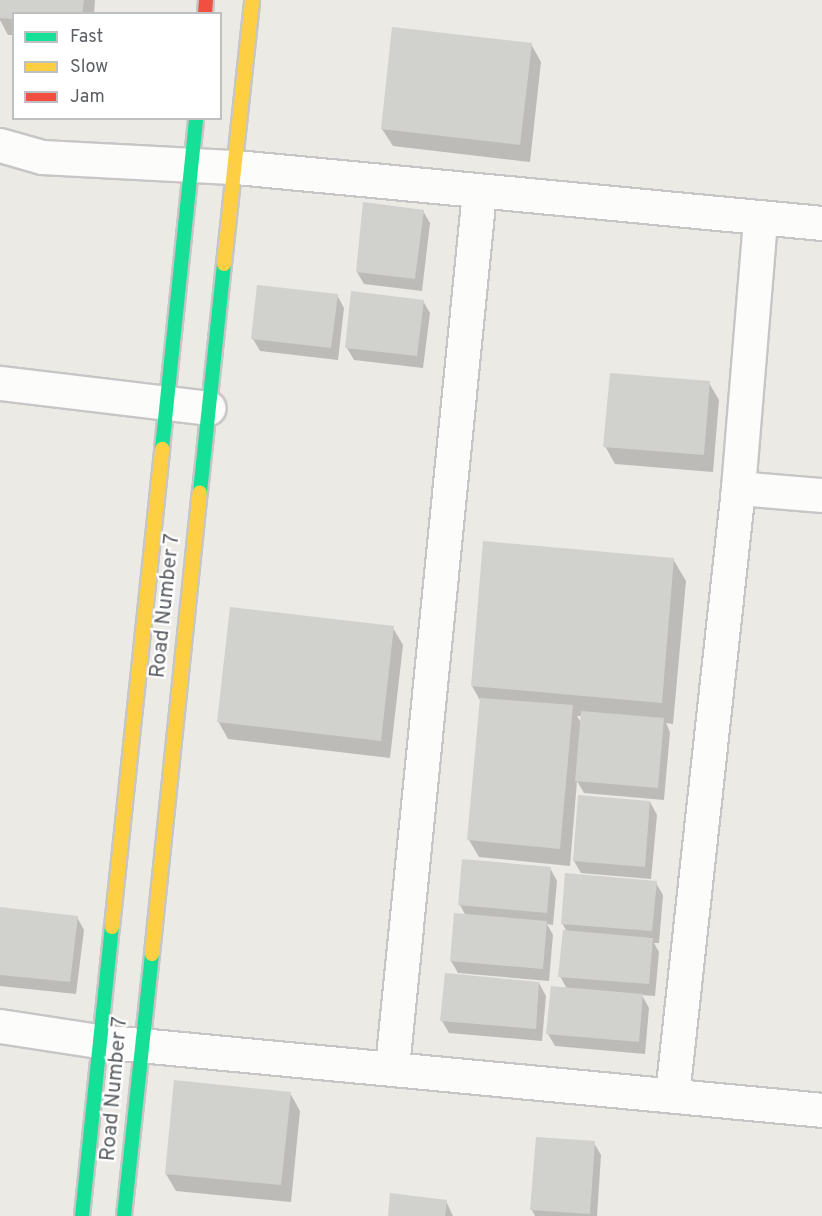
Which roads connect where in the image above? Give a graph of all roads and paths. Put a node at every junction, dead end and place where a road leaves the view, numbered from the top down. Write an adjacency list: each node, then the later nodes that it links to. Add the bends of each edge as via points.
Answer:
1 (252, 0): 5 (street, Road Number 7)
2 (196, 120): 4 (street, Road Number 7)
3 (0, 145): 4 (street, via 42,157)
4 (192, 165): 5 (street); 10 (street, Road Number 7)
5 (236, 167): 6 (street); 11 (street, Road Number 7)
6 (479, 192): 7 (street); 17 (street)
7 (760, 219): 8 (street); 12 (street)
8 (822, 223)
9 (0, 383): 10 (street)
10 (166, 404): 11 (street); 15 (street, Road Number 7)
11 (209, 408): 16 (street, Road Number 7)
12 (738, 488): 13 (street); 18 (street)
13 (822, 495)
14 (0, 1026): 15 (street)
15 (98, 1041): 16 (street); 20 (street, Road Number 7)
16 (140, 1042): 17 (street); 21 (street, Road Number 7)
17 (392, 1067): 18 (street)
18 (672, 1095): 19 (street)
19 (822, 1110)
20 (82, 1216)
21 (124, 1216)

